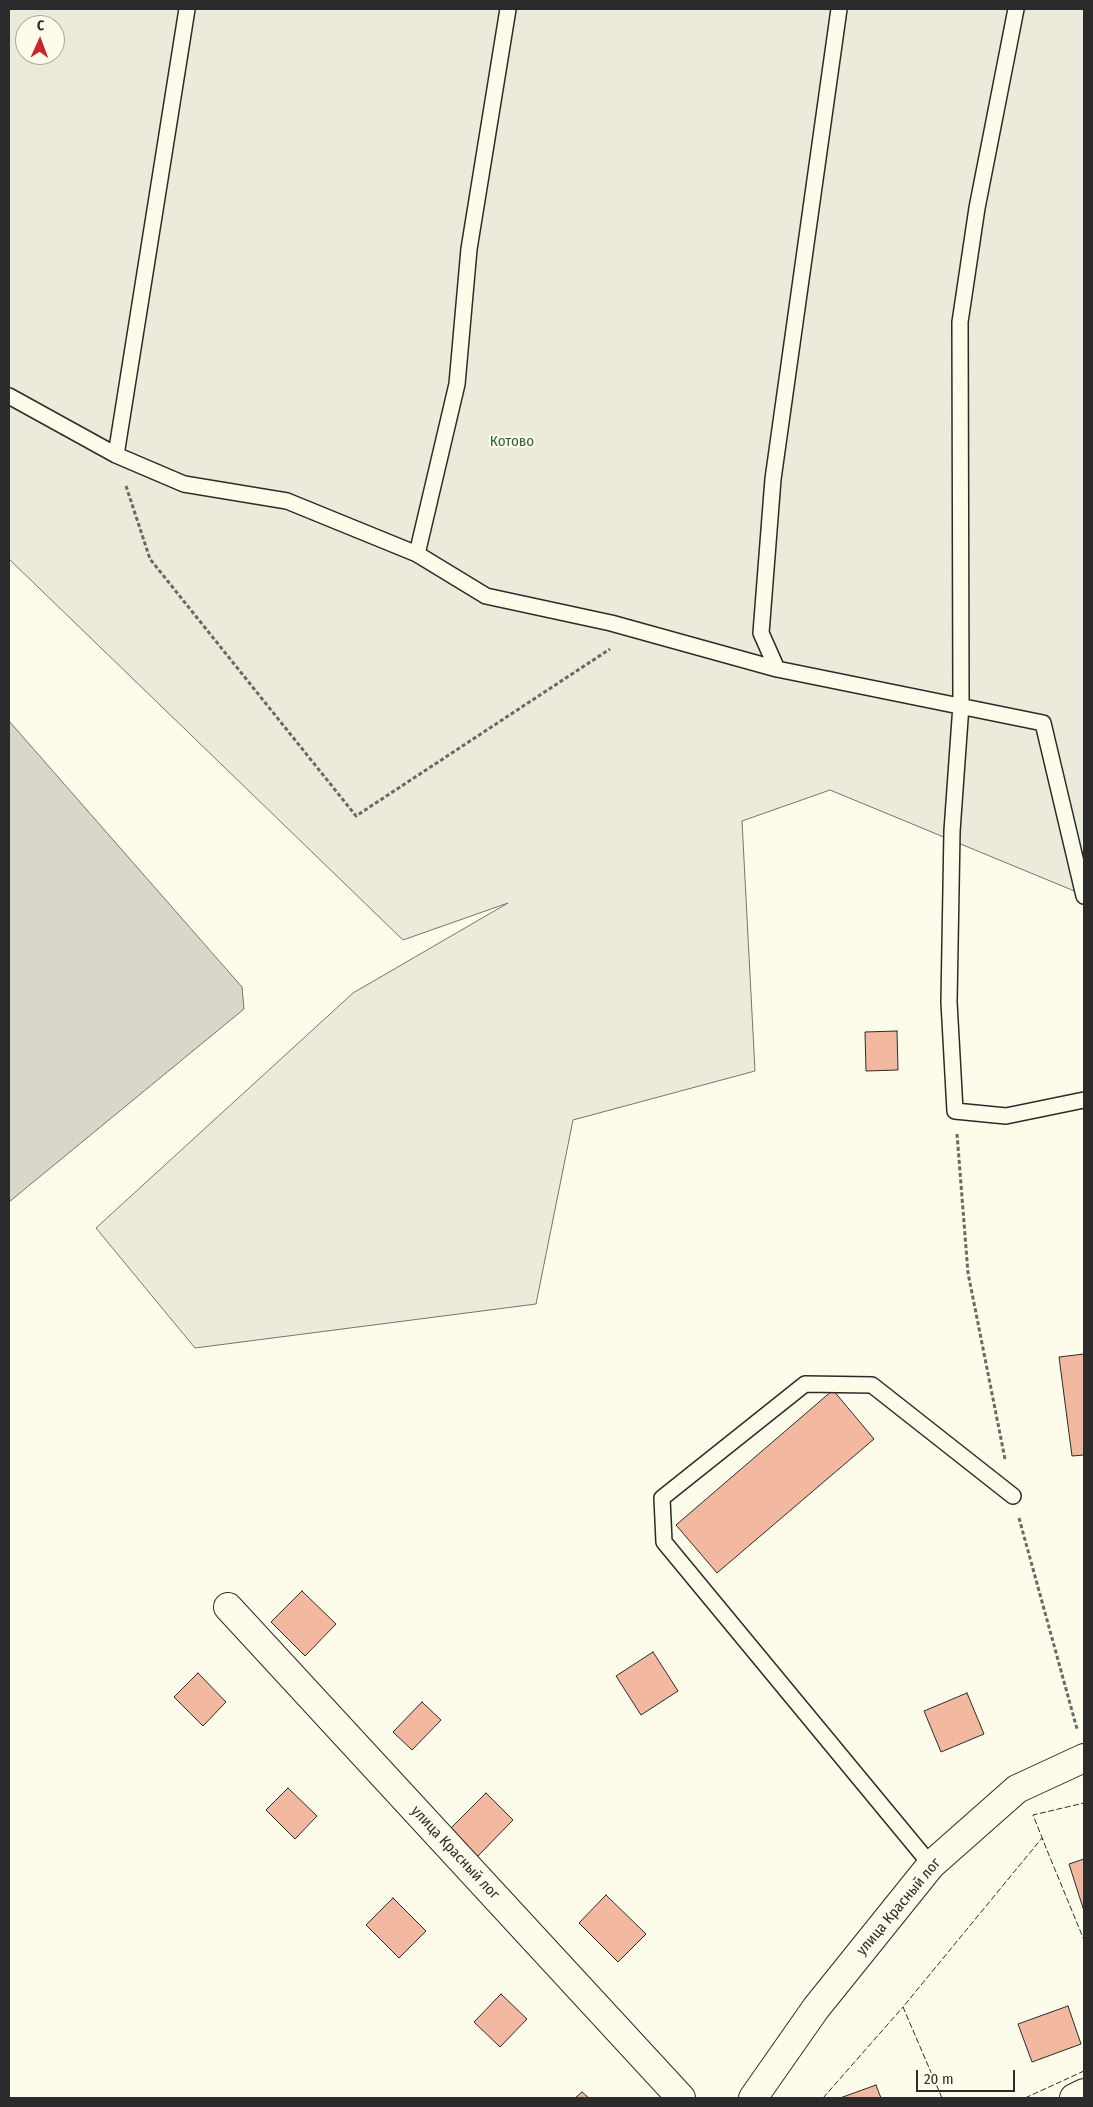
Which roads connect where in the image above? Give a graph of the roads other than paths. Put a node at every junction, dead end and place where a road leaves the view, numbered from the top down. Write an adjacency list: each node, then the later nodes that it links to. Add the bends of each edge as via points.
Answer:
1 (187, 9): 6 (lane)
2 (508, 9): 7 (lane, via 469,249 457,384)
3 (839, 9): 8 (lane, via 773,479 761,633)
4 (1016, 9): 9 (lane, via 977,208 960,322)
5 (9, 396): 6 (lane)
6 (116, 455): 7 (lane, via 184,484 287,501)
7 (417, 554): 8 (lane, via 486,596 639,630)
8 (777, 669): 9 (lane)
9 (961, 705): 10 (lane, via 1043,723); 11 (lane, via 952,831 949,1002 955,1111 1006,1116)
10 (1084, 896)
11 (1084, 1100)
12 (1013, 1496): 15 (lane, via 872,1385 805,1384 662,1498 664,1542)
13 (228, 1607): 17 (street, улица Красный лог)
14 (1082, 1747): 15 (street, улица Красный лог, via 1017,1789)
15 (931, 1865): 18 (street, улица Красный лог, via 816,2008)
16 (1084, 2094): 19 (street)
17 (682, 2098)
18 (753, 2098)
19 (1074, 2098)

